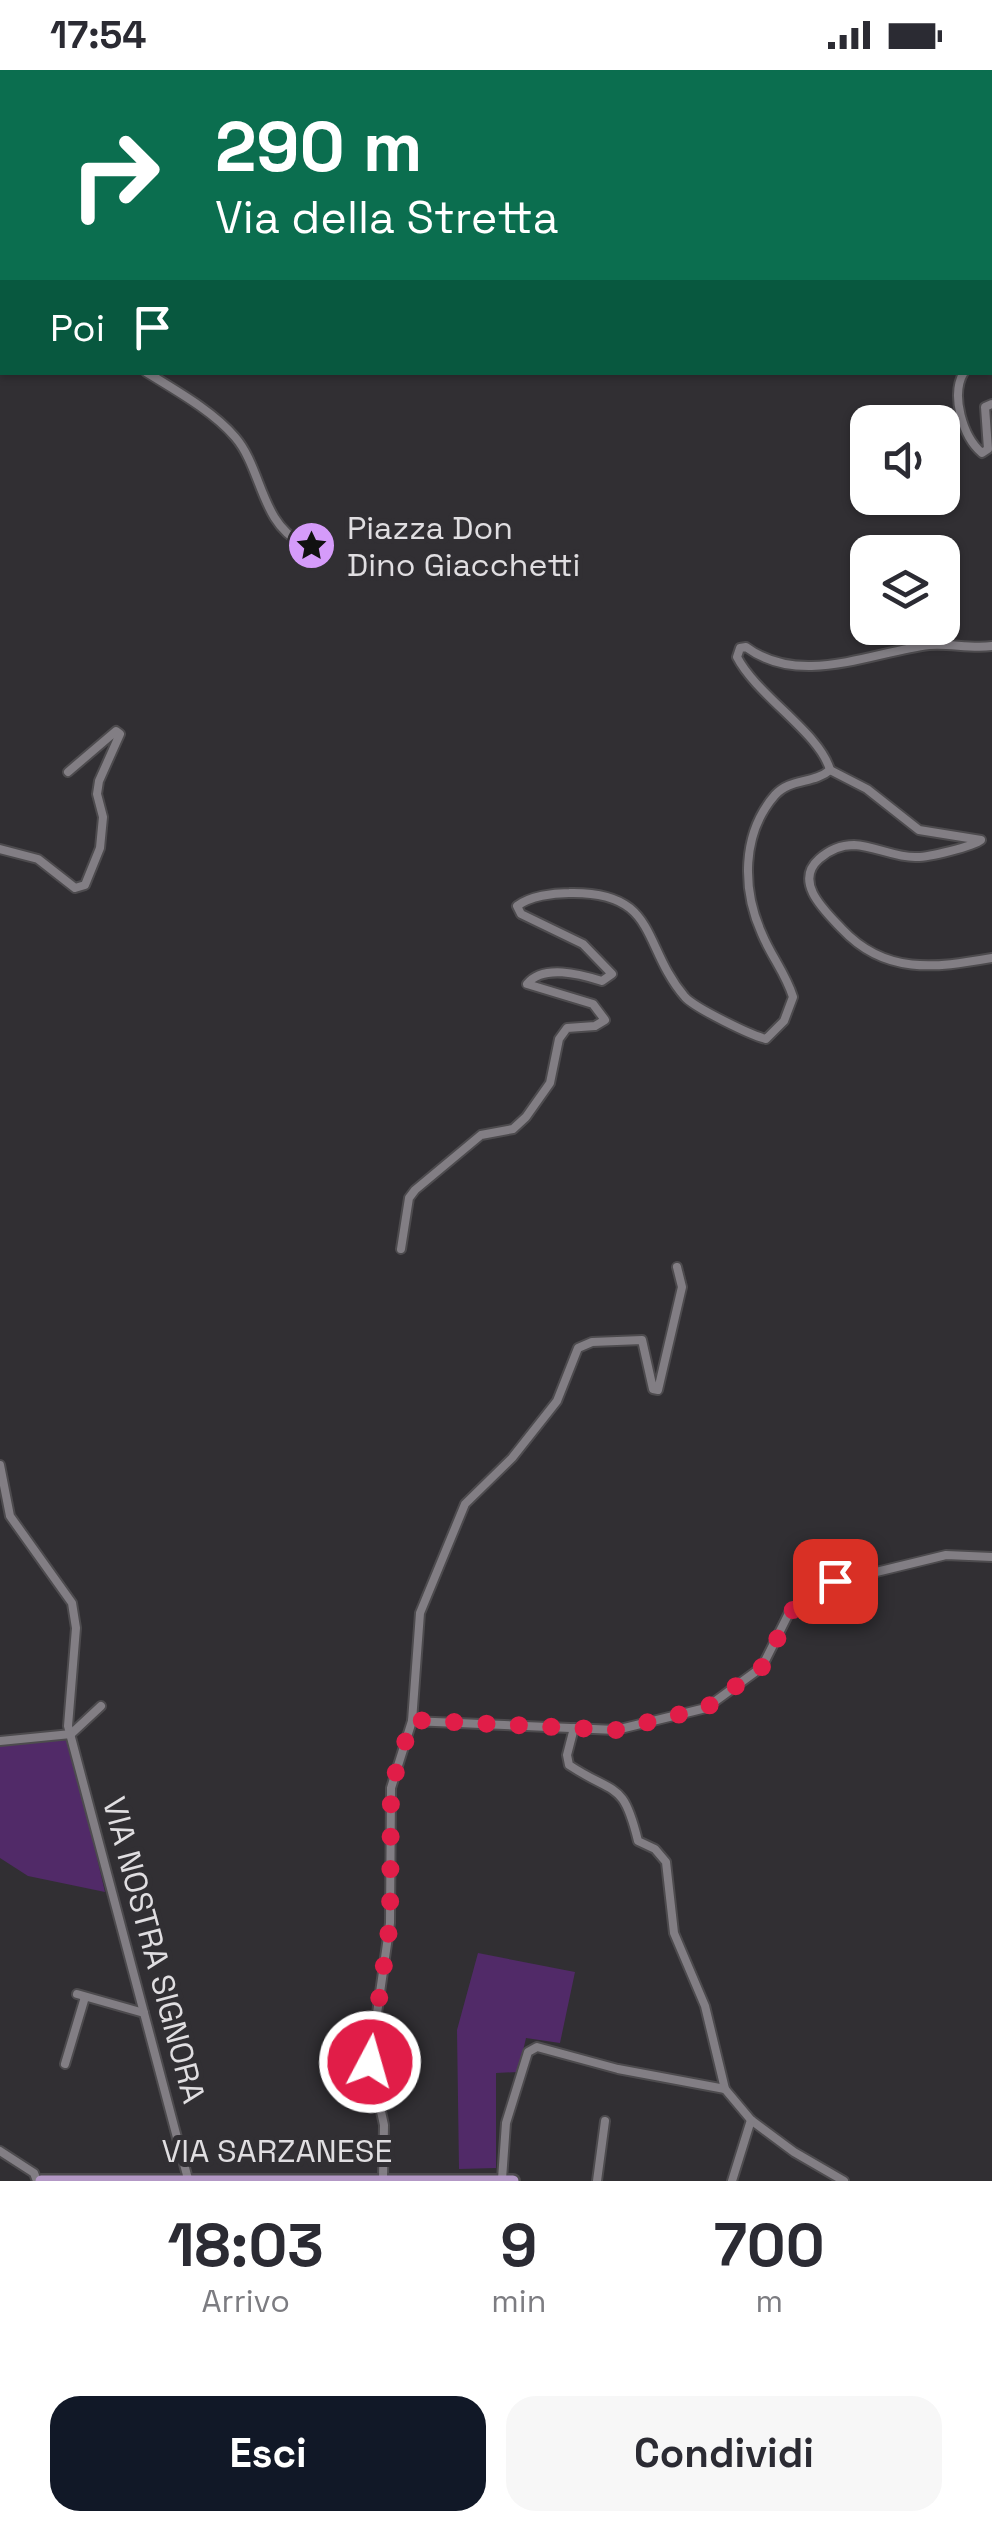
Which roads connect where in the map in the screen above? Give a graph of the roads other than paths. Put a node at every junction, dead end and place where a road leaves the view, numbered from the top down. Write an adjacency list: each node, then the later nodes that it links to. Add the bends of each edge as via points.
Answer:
1 (150, 375): 4 (street, via 234,435 271,510)
2 (963, 375): 3 (street, via 957,401 982,453 988,449 986,407)
3 (992, 404)
4 (302, 543)
5 (992, 646): 6 (street, via 930,645 822,666 776,664 740,648 737,657 751,683 798,723)
6 (830, 770): 9 (street, via 919,830 980,840 922,857 859,845 830,850 808,880 820,906 879,959 931,967); 10 (street, via 774,795 750,843 754,913 793,997 784,1022 766,1039 689,1002 648,927 614,896 559,893 517,906 583,944 612,974 602,981 567,972 536,976 528,984 593,1004 606,1020 567,1028 550,1084 526,1118 481,1135 414,1190)
7 (68, 772): 8 (street, via 89,750 120,734 99,781 100,848 85,885 74,888 38,860)
8 (0, 850)
9 (992, 958)
10 (401, 1249)
11 (677, 1267): 15 (street, via 682,1287 658,1390 642,1340 583,1345 557,1401 465,1504 420,1613)
12 (0, 1466): 17 (street, VIA NOSTRA SIGNORA, via 10,1516 72,1603)
13 (992, 1557): 16 (street, via 946,1555 827,1584 790,1611 762,1667 706,1708 616,1730)
14 (102, 1706): 17 (street)
15 (412, 1720): 16 (street); 26 (street, via 391,1788 390,1923 370,2062 384,2125)
16 (574, 1728): 21 (street, via 569,1765 625,1798 638,1842 666,1862 674,1932 706,2006)
17 (70, 1734): 18 (street); 19 (street, VIA NOSTRA SIGNORA)
18 (0, 1741)
19 (144, 2013): 20 (street, via 81,1995); 25 (street, VIA NOSTRA SIGNORA)
20 (65, 2064)
21 (725, 2089): 22 (street); 30 (street, via 532,2048 506,2123)
22 (751, 2120): 33 (street); 34 (street)
23 (605, 2121): 32 (street)
24 (0, 2151): 31 (street)
25 (188, 2178): 27 (main road, VIA SARZANESE); 31 (main road, VIA SARZANESE)
26 (383, 2179): 28 (main road, VIA SARZANESE); 29 (main road, VIA SARZANESE)
27 (216, 2180): 28 (main road, VIA SARZANESE)
28 (367, 2180)
29 (443, 2180): 30 (main road, VIA SARZANESE)
30 (507, 2180)
31 (39, 2181)
32 (597, 2181)
33 (732, 2181)
34 (844, 2181)

